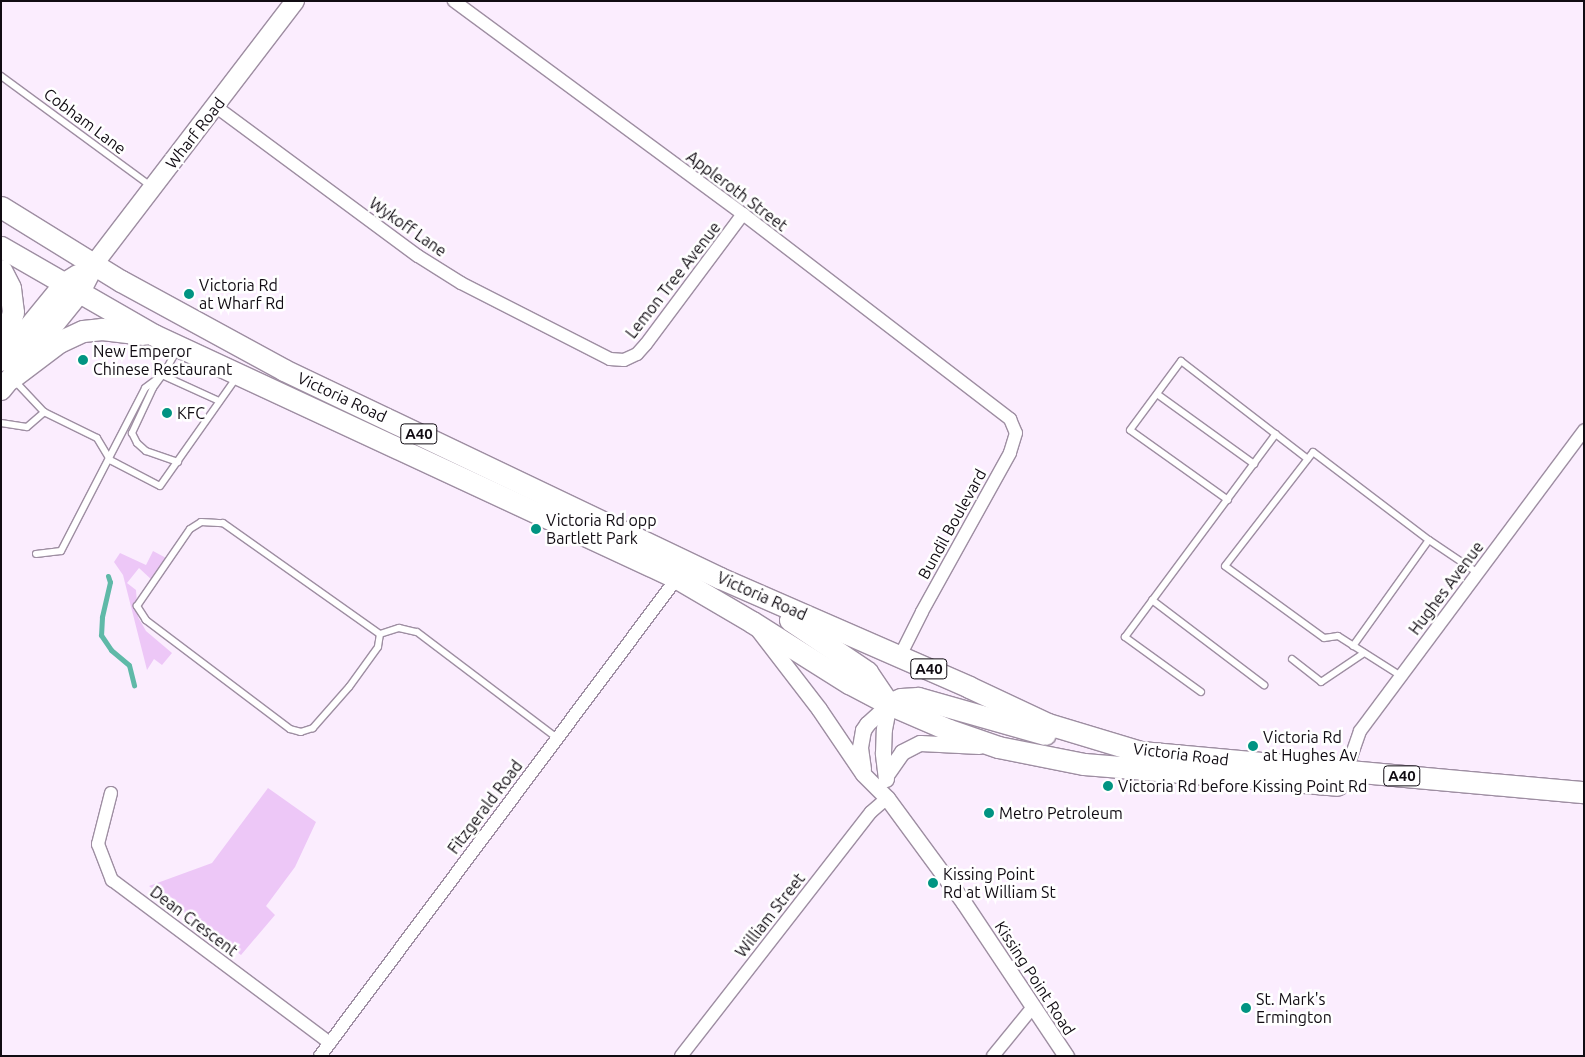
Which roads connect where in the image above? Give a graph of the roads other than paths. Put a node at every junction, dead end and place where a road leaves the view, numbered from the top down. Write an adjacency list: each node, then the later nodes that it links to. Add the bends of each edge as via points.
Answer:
1 (296, 1): 4 (main road, Wharf Road)
2 (454, 1): 7 (street, Appleroth Street)
3 (1, 76): 5 (lane, Cobham Lane)
4 (215, 106): 5 (main road, Wharf Road); 15 (street, Wykoff Lane, via 418,256 461,283)
5 (152, 187): 9 (main road, Wharf Road)
6 (1, 207): 9 (highway, Victoria Road / A40)
7 (743, 214): 15 (street, Lemon Tree Avenue, via 637,354 624,360 610,359); 21 (street, Appleroth Street)
8 (1, 247): 11 (highway, Victoria Road / A40)
9 (94, 264): 11 (main road); 35 (highway, Victoria Road / A40, via 201,327 284,370)
10 (1, 270): 14 (highway, via 10,288 13,312)
11 (73, 288): 12 (highway, Victoria Road / A40); 17 (main road)
12 (154, 335): 13 (highway, Victoria Road / A40); 17 (highway, via 102,329 83,331)
13 (179, 346): 16 (highway, Victoria Road / A40); 18 (lane)
14 (1, 351)
15 (596, 352)
16 (239, 374): 20 (lane); 34 (highway, Victoria Road / A40)
17 (5, 376): 22 (lane)
18 (162, 376): 20 (lane); 27 (lane, via 145,388); 28 (lane, via 132,433 146,451)
19 (1156, 394): 25 (lane, via 1181,361); 29 (lane); 30 (lane, via 1130,430)
20 (219, 401): 28 (lane)
21 (998, 410): 41 (street, Bundil Boulevard, via 1014,426 1015,441)
22 (44, 412): 23 (lane, via 27,427); 27 (lane, via 97,438)
23 (1, 423)
24 (1584, 430): 33 (street, Hughes Avenue)
25 (1276, 434): 26 (lane); 29 (lane)
26 (1308, 459): 31 (lane, via 1313,452); 39 (lane, via 1225,566 1324,638 1338,636)
27 (110, 460): 28 (lane, via 160,486); 32 (lane, via 61,551)
28 (178, 462)
29 (1254, 464): 30 (lane)
30 (1228, 500): 36 (lane)
31 (1429, 540): 33 (lane); 39 (lane)
32 (36, 554)
33 (1478, 573): 43 (street, Hughes Avenue)
34 (676, 578): 37 (highway, Victoria Road / A40); 47 (street, Fitzgerald Road)
35 (720, 578): 41 (highway, Victoria Road / A40); 46 (highway, via 867,672)
36 (1152, 600): 44 (lane); 45 (lane, via 1125,637)
37 (752, 622): 46 (highway, Victoria Road / A40); 51 (street, Kissing Point Road, via 819,709)
38 (380, 634): 38 (lane, via 223,523 201,522 190,529 137,606 146,620 290,729 301,732 313,728 349,687 378,647); 47 (lane, via 400,628 416,632)
39 (1353, 646): 40 (lane)
40 (1364, 653): 42 (lane, via 1321,682); 43 (lane)
41 (900, 656): 49 (highway, Victoria Road / A40, via 1048,724)
42 (1292, 659)
43 (1401, 676): 50 (street, Hughes Avenue, via 1360,731)
44 (1264, 685)
45 (1201, 692)
46 (889, 704): 48 (highway, Victoria Road / A40); 49 (highway, via 918,698 1083,745); 51 (street, via 866,724 860,747); 52 (street, via 884,737)
47 (556, 738): 58 (street, Fitzgerald Road)
48 (998, 747): 52 (street, via 920,743 902,752); 56 (highway, Victoria Road / A40, via 1084,764)
49 (1141, 752): 50 (highway, Victoria Road / A40)
50 (1346, 771): 53 (highway, Victoria Road / A40)
51 (863, 774): 55 (street, Kissing Point Road)
52 (886, 775): 55 (street)
53 (1584, 792)
54 (111, 793): 58 (street, Dean Crescent, via 98,844 112,880)
55 (887, 798): 57 (street, Kissing Point Road, via 964,903); 60 (street, William Street, via 871,812)
56 (1584, 803)
57 (1034, 1007): 61 (street); 62 (street, Kissing Point Road)
58 (330, 1043): 59 (street, Fitzgerald Road)
59 (320, 1056)
60 (681, 1056)
61 (993, 1056)
62 (1066, 1056)

